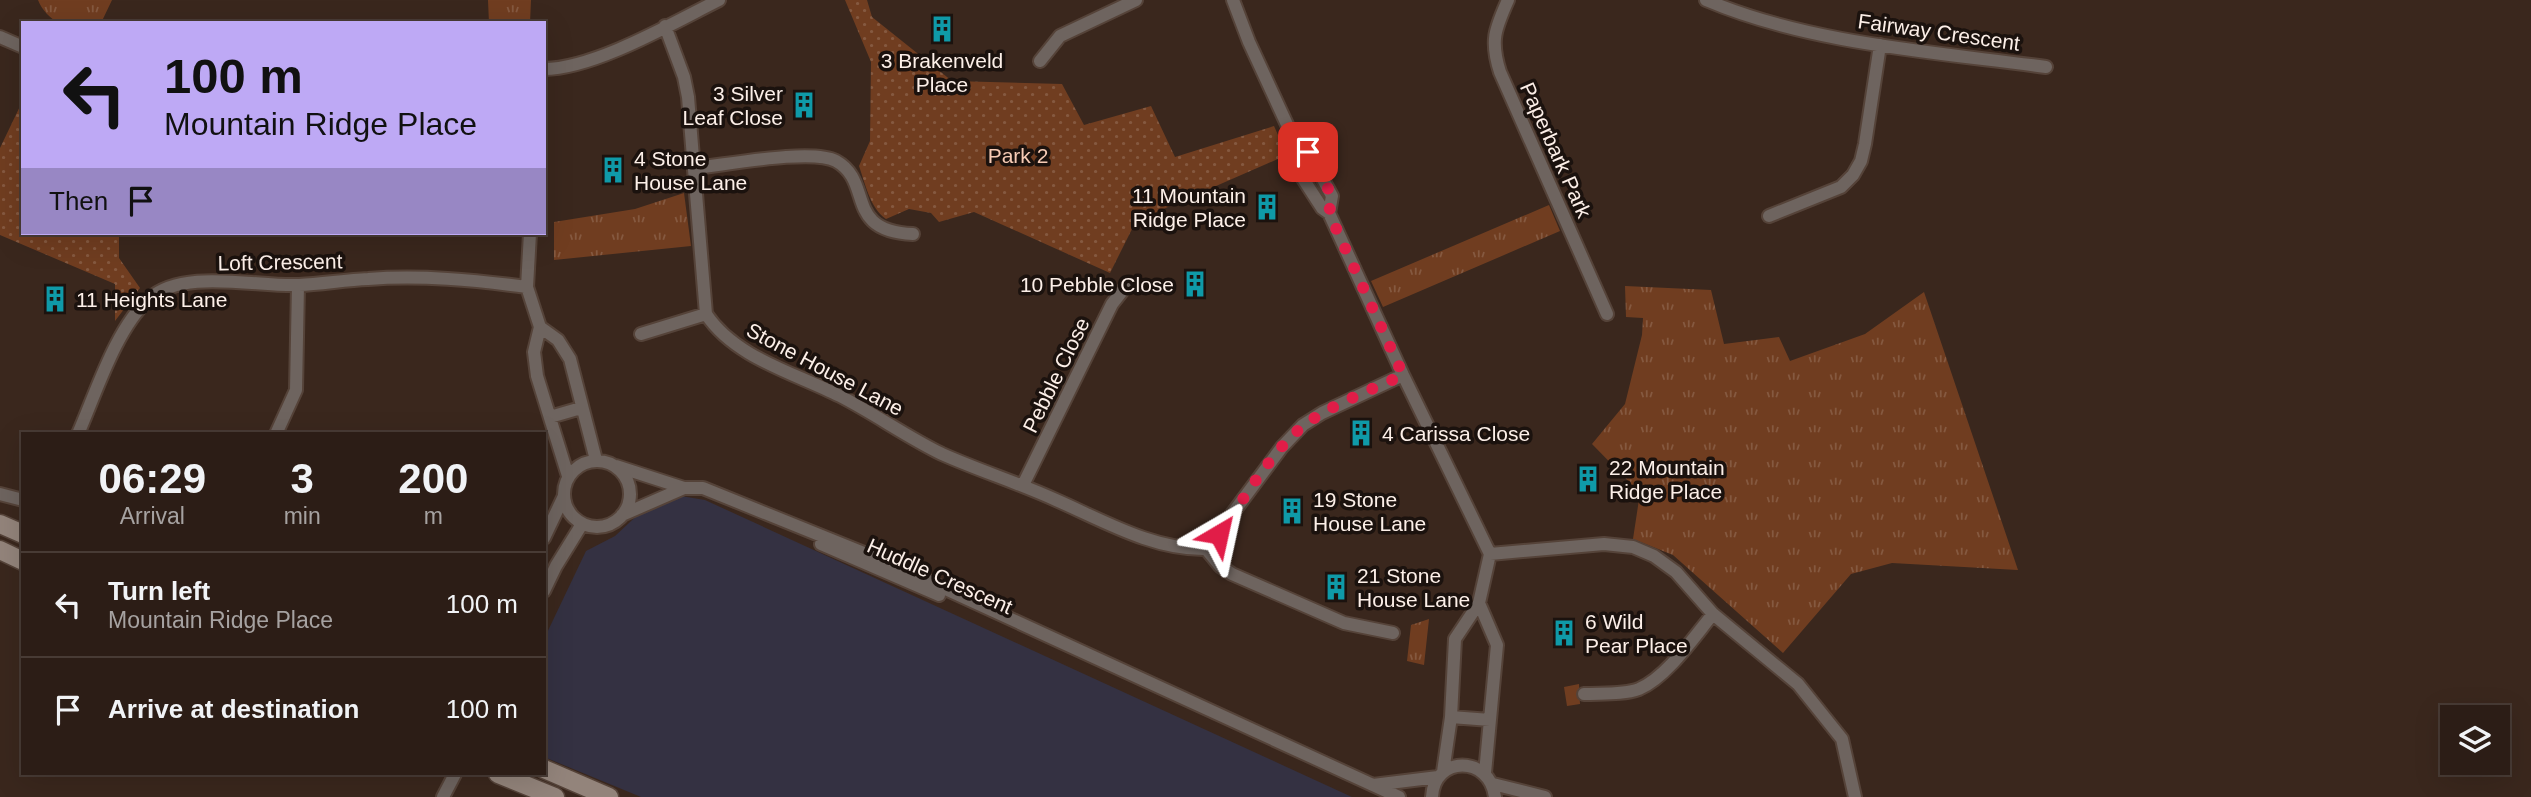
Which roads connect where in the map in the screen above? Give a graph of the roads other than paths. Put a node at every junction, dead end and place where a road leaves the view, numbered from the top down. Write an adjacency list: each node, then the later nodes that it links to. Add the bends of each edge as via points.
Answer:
1 (719, 0): 6 (street)
2 (1136, 0): 10 (street, via 1060,36)
3 (1233, 0): 13 (street)
4 (1508, 0): 23 (street, Paperbark Park, via 1494,34 1493,52)
5 (1706, 0): 8 (street, Fairway Crescent, via 1773,24)
6 (665, 26): 12 (street, via 594,60); 14 (street, via 684,77)
7 (0, 37): 9 (street)
8 (1880, 45): 11 (street, Fairway Crescent); 16 (street, via 1865,144 1853,175 1841,187)
9 (21, 46)
10 (1040, 61)
11 (2046, 67)
12 (546, 69)
13 (1296, 144): 15 (street, via 1300,174); 15 (street, via 1308,152 1332,196)
14 (695, 168): 17 (street, via 804,156 833,160 847,171 876,224); 22 (street)
15 (1329, 213): 26 (street)
16 (1769, 216)
17 (913, 234)
18 (530, 235): 21 (street)
19 (298, 285): 21 (street, Loft Crescent, via 424,278); 29 (street, Loft Crescent, via 200,282 173,285 151,297 124,329); 30 (street, via 296,390)
20 (1127, 285): 34 (street, Pebble Close, via 1112,304)
21 (527, 288): 24 (street)
22 (706, 314): 25 (street); 34 (street, Stone House Lane, via 713,326 742,349 943,454)
23 (1607, 314)
24 (540, 327): 27 (street, via 558,340 570,359); 28 (street, via 534,352)
25 (641, 334)
26 (1403, 375): 44 (street, via 1303,425); 46 (street)
27 (581, 408): 28 (street); 31 (street)
28 (550, 417): 33 (street)
29 (79, 432)
30 (277, 432)
31 (596, 460): 32 (street); 33 (street)
32 (616, 466): 35 (street, Huddle Crescent); 39 (street, via 629,484 628,506)
33 (568, 476): 37 (street)
34 (1023, 485): 44 (street, Stone House Lane, via 1140,537 1185,549)
35 (684, 488): 39 (street); 60 (street, Huddle Crescent, via 703,488 764,511 785,528 1071,655 1107,664)
36 (0, 494): 38 (street)
37 (564, 498): 41 (street, via 566,508); 43 (street)
38 (21, 499)
39 (622, 515): 41 (street, via 604,527)
40 (0, 524): 42 (main road)
41 (582, 524): 48 (street)
42 (21, 533)
43 (546, 533)
44 (1206, 549): 51 (street, via 1232,574 1344,623)
45 (0, 550): 47 (main road)
46 (1490, 554): 49 (street); 50 (street, via 1604,544 1633,547 1654,555 1676,572)
47 (21, 560)
48 (546, 587)
49 (1479, 603): 53 (street, via 1455,639); 54 (street, via 1496,645)
50 (1713, 614): 52 (street, via 1664,671 1641,688); 68 (street, via 1798,684 1842,739)
51 (1393, 633)
52 (1584, 694)
53 (1451, 717): 54 (street); 56 (street)
54 (1490, 720): 61 (street)
55 (546, 770): 64 (main road)
56 (1441, 774): 60 (street); 61 (street, via 1457,765 1472,766); 66 (street)
57 (444, 775): 62 (street)
58 (454, 775): 62 (street)
59 (500, 775): 63 (main road)
60 (1373, 785): 65 (street, Huddle Crescent)
61 (1491, 785): 67 (street)
62 (442, 797)
63 (555, 797)
64 (609, 797)
65 (1399, 797)
66 (1432, 797)
67 (1545, 797)
68 (1855, 797)

